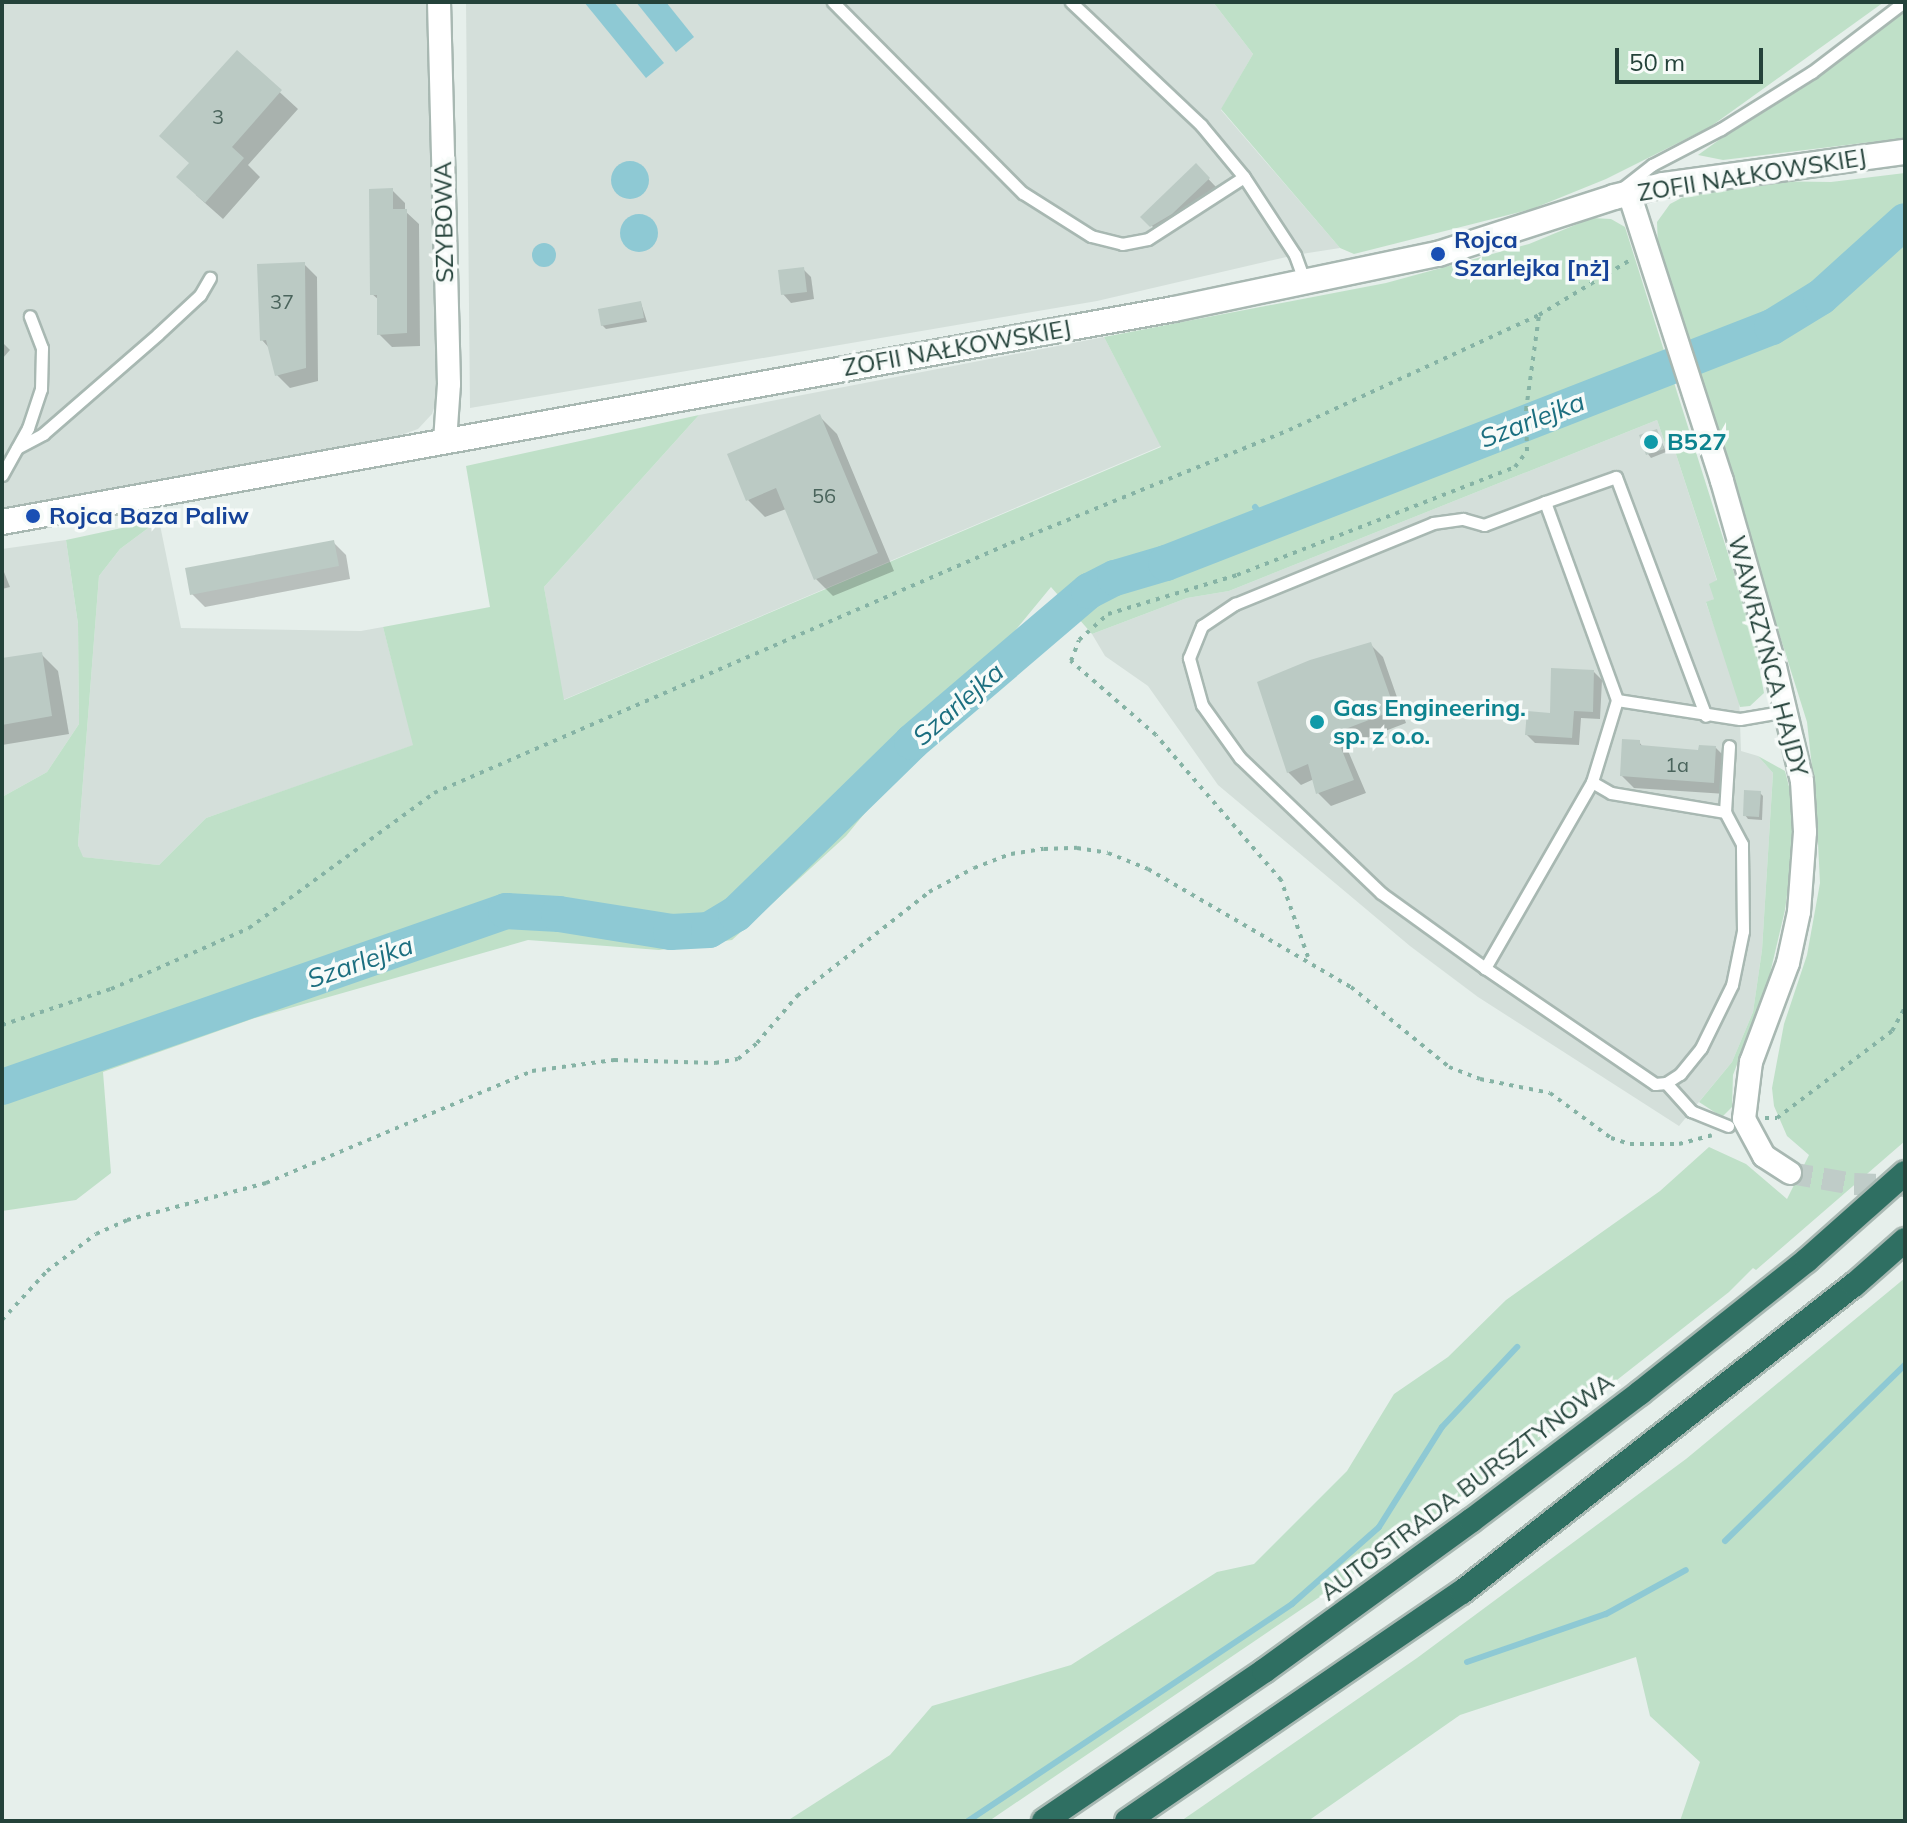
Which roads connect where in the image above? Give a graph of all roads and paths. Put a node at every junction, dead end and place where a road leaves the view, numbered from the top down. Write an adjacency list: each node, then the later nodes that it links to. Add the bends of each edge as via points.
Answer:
1 (439, 2): 13 (street, SZYBOWA, via 449,384)
2 (833, 2): 6 (lane, via 1023,193 1091,236 1122,244 1148,239)
3 (1071, 2): 6 (lane, via 1201,125)
4 (1904, 2): 7 (lane, via 1812,72 1643,171)
5 (1901, 152): 7 (street, ZOFII NAŁKOWSKIEJ, via 1708,177)
6 (1244, 177): 10 (lane, via 1295,255)
7 (1622, 195): 8 (street); 10 (street, ZOFII NAŁKOWSKIEJ, via 1438,254)
8 (1647, 249): 11 (path); 19 (street, WAWRZYŃCA HAJDY)
9 (210, 278): 14 (lane, via 200,295 158,334 43,434)
10 (1305, 283): 13 (street, ZOFII NAŁKOWSKIEJ)
11 (1539, 315): 24 (path, via 1526,410 1527,451 1515,467 1237,575 1108,614 1079,640 1071,661 1156,735 1281,880); 27 (path, via 1289,430 1011,543 434,793 249,928 111,989)
12 (30, 316): 14 (lane, via 42,348 41,389)
13 (445, 441): 17 (street, ZOFII NAŁKOWSKIEJ)
14 (17, 448): 15 (lane)
15 (2, 475)
16 (1545, 502): 18 (lane); 20 (lane, via 1616,477); 25 (lane, via 1484,525 1463,519 1433,523 1235,604 1202,626 1189,658 1202,705 1240,758 1381,893)
17 (2, 522)
18 (1617, 700): 20 (lane); 22 (lane)
19 (1787, 711): 20 (lane, via 1740,719); 29 (street, WAWRZYŃCA HAJDY, via 1802,781 1804,867 1788,963 1751,1062)
20 (1706, 716)
21 (1729, 746): 23 (lane)
22 (1592, 782): 23 (lane, via 1611,793); 25 (lane)
23 (1725, 812): 28 (lane, via 1742,844 1743,931 1732,985 1701,1048)
24 (1308, 960): 29 (path, via 1351,987 1449,1067 1550,1093 1611,1138 1630,1144 1679,1144); 33 (path, via 1148,869 1108,853 1077,848 1011,854 929,892 817,979 738,1059 614,1060 532,1071 266,1183 127,1220 96,1234 47,1271)
25 (1485, 968): 28 (lane, via 1655,1084)
26 (1905, 1008): 29 (path, via 1892,1031 1777,1118)
27 (2, 1025)
28 (1666, 1083): 29 (lane, via 1691,1111)
29 (1736, 1123): 30 (street, via 1764,1156)
30 (1790, 1173)
31 (1905, 1173): 34 (highway, AUTOSTRADA BURSZTYNOWA, via 1807,1260 1484,1511 1264,1671)
32 (1905, 1240): 35 (highway, via 1462,1592)
33 (2, 1320)
34 (1044, 1821)
35 (1127, 1821)

